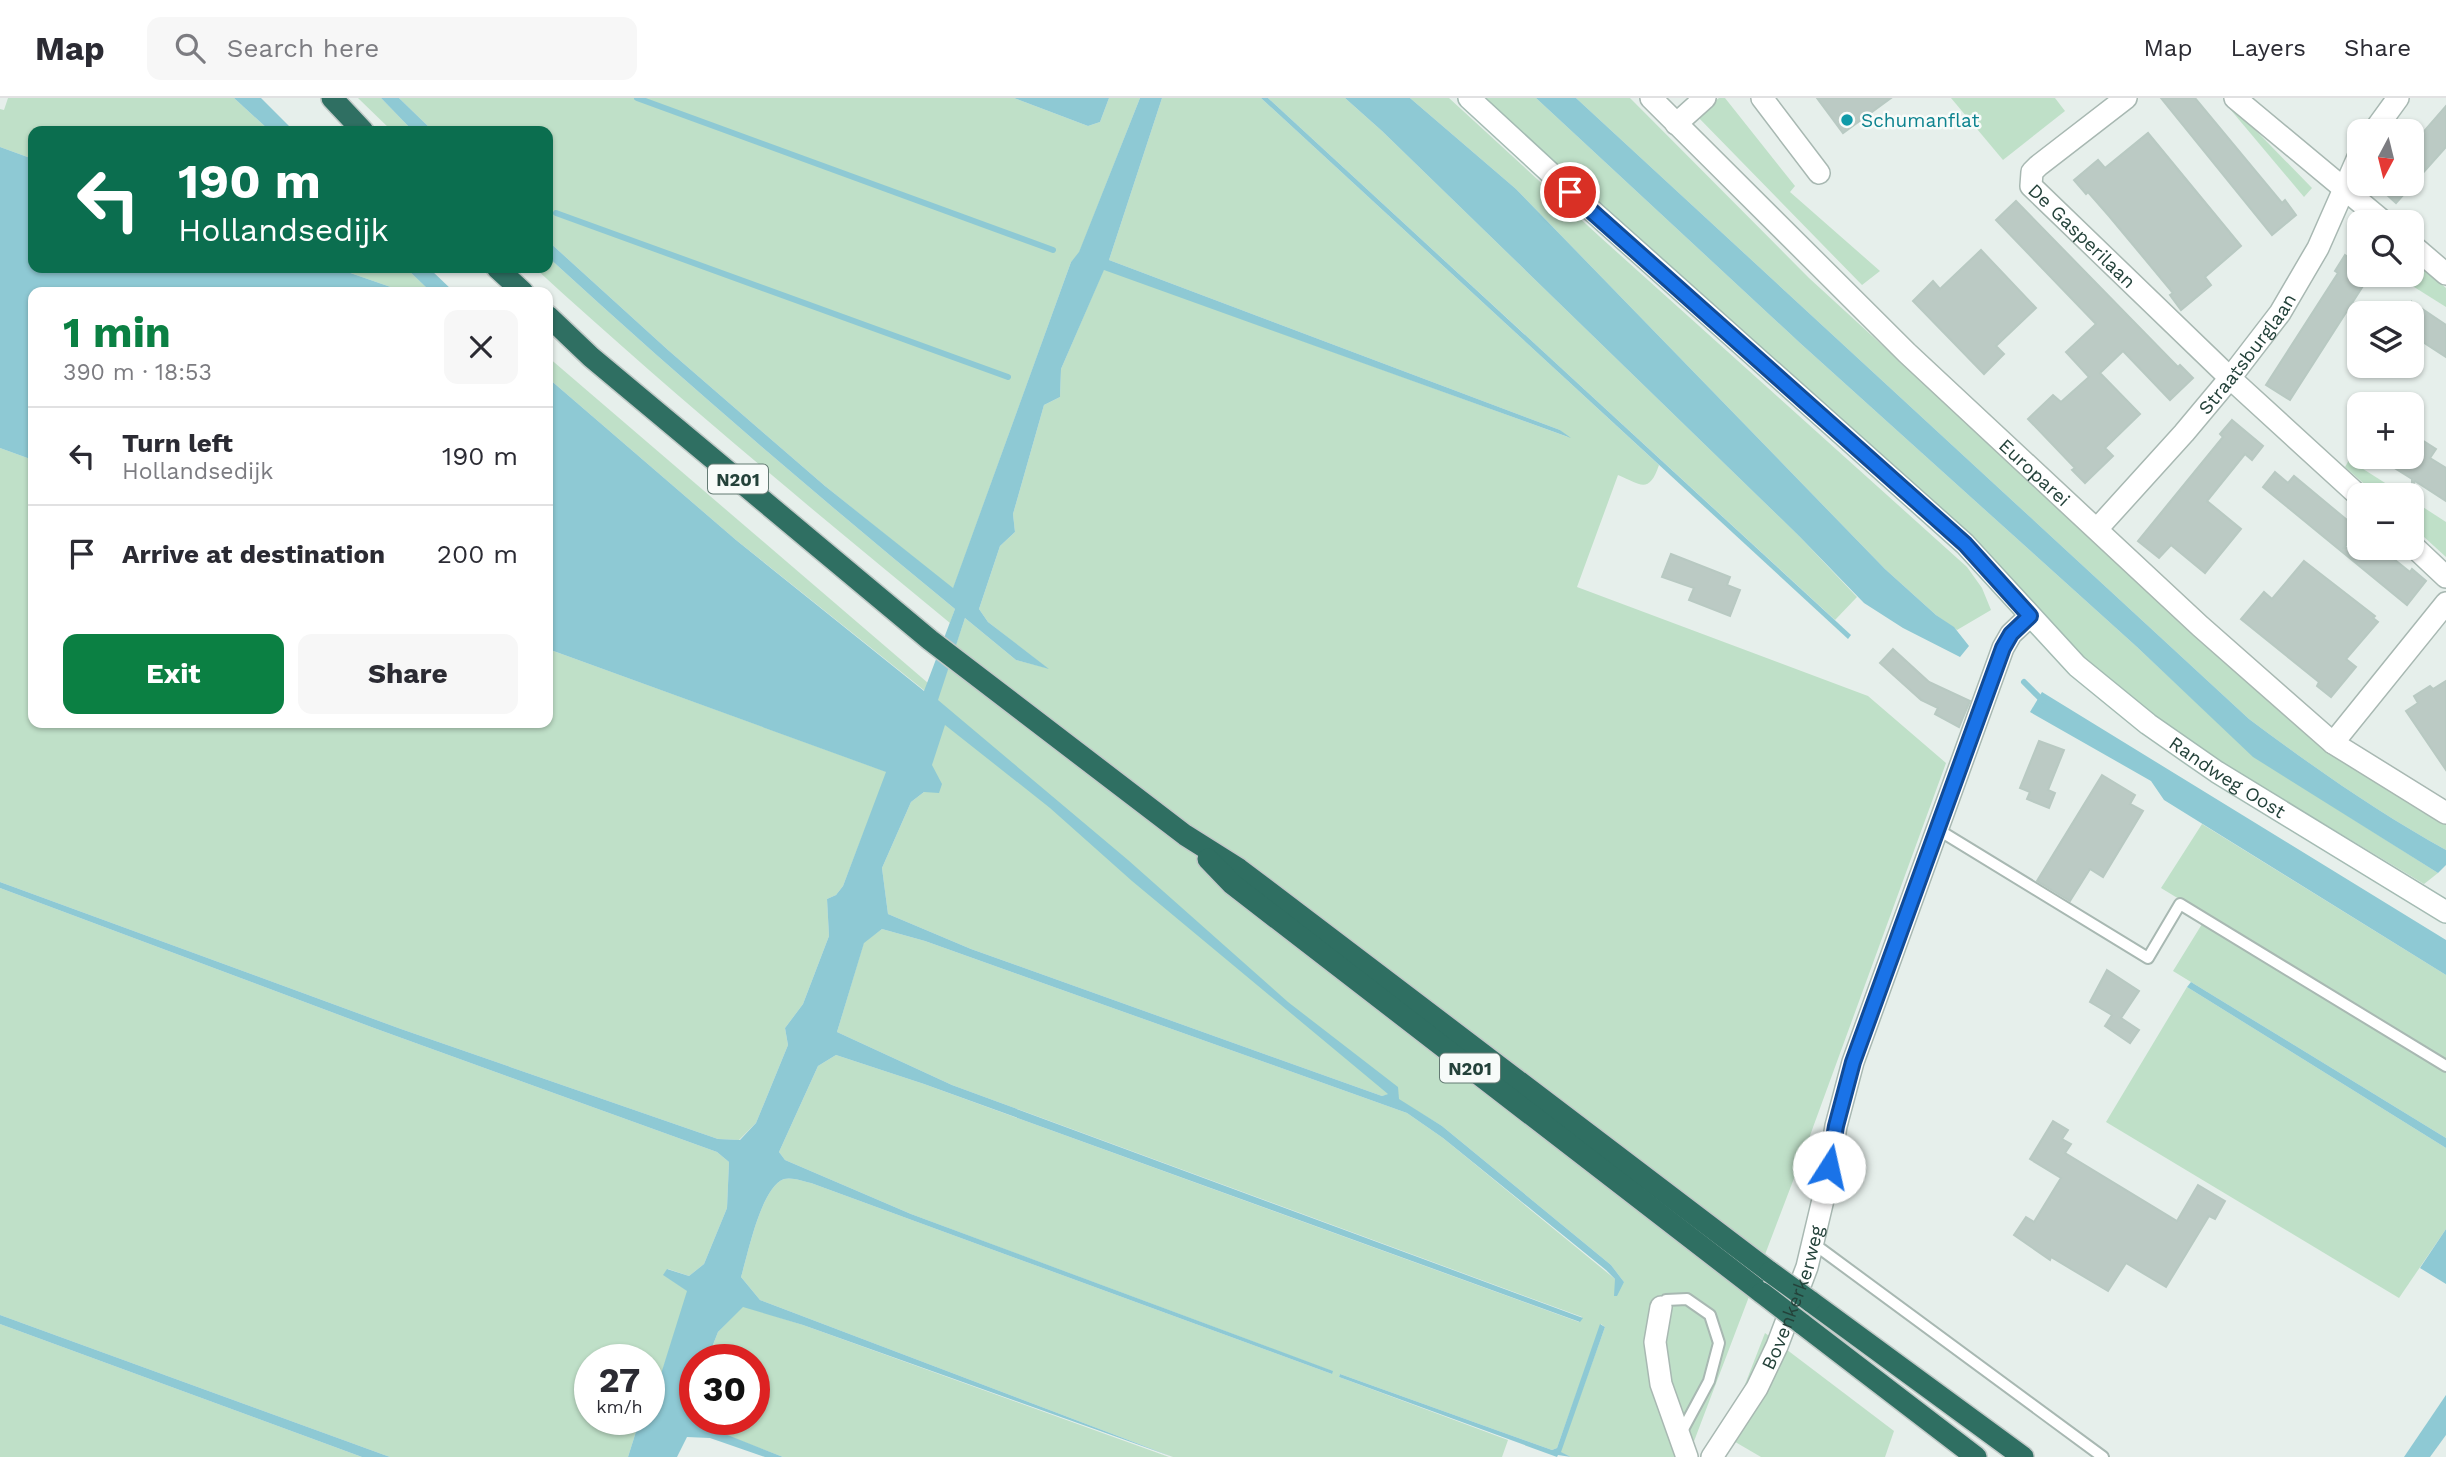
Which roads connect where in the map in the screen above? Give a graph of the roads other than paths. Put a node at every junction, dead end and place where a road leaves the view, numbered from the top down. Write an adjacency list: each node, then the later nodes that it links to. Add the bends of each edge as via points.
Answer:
1 (332, 98): 11 (highway)
2 (1469, 98): 27 (street, Randweg Oost, via 1965,544)
3 (1651, 98): 10 (street, Europarei)
4 (1705, 98): 10 (street)
5 (1762, 98): 12 (street)
6 (2235, 98): 14 (street)
7 (2398, 98): 9 (street)
8 (2120, 102): 21 (street, De Gasperilaan, via 2032,172 2031,186)
9 (2383, 119)
10 (1676, 124): 23 (street, Europarei, via 1907,353)
11 (358, 126)
12 (1819, 173)
13 (2347, 180): 14 (street, Straatsburglaan)
14 (2343, 188): 15 (street); 21 (street, Straatsburglaan, via 2318,248 2280,313)
15 (2370, 210)
16 (2424, 255): 18 (street)
17 (502, 273): 19 (highway)
18 (2446, 274)
19 (518, 287)
20 (553, 321): 31 (highway, N201, via 930,640)
21 (2230, 378): 22 (street); 23 (street, Straatsburglaan)
22 (2347, 485)
23 (2097, 529): 28 (street, Europarei)
24 (2424, 556): 25 (street)
25 (2446, 577)
26 (2446, 603): 28 (street)
27 (2030, 616): 30 (street, Bovenkerkerweg, via 2003,648); 32 (street, Randweg Oost, via 2077,666 2148,724 2217,772)
28 (2333, 743): 29 (street, Europarei)
29 (2446, 813)
30 (1937, 829): 33 (lane, via 2148,958 2180,904); 34 (street, Bovenkerkerweg, via 1853,1062)
31 (1185, 835): 39 (highway, N201, bridge, via 1232,884); 40 (highway, N201, bridge, via 1250,877 1770,1272)
32 (2444, 905)
33 (2446, 1066)
34 (1814, 1244): 38 (street, Bovenkerkerweg, via 1777,1346); 41 (lane)
35 (1661, 1307): 36 (street, via 1655,1342 1661,1384); 36 (lane, via 1666,1300 1687,1300 1710,1315 1719,1343 1709,1381)
36 (1680, 1434): 37 (street)
37 (1687, 1457)
38 (1712, 1457)
39 (1976, 1457)
40 (2023, 1457)
41 (2103, 1457)

